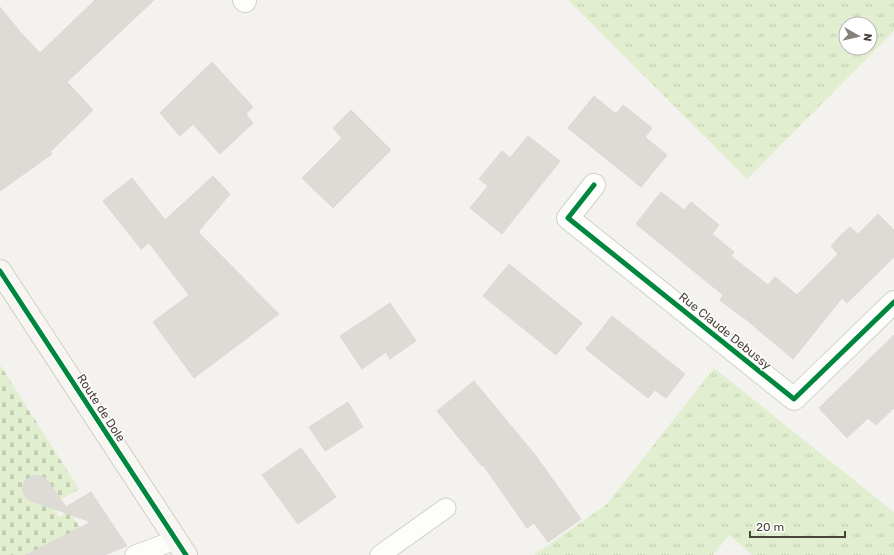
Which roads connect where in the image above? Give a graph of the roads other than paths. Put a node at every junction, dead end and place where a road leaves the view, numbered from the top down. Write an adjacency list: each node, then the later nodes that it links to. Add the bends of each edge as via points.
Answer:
1 (594, 185): 3 (street, Rue Claude Debussy, via 568,218 794,399)
2 (0, 271): 5 (main road, Route de Dole)
3 (894, 302)
4 (446, 508): 7 (lane)
5 (181, 547): 6 (lane, Route de Dole)
6 (135, 555)
7 (380, 555)

